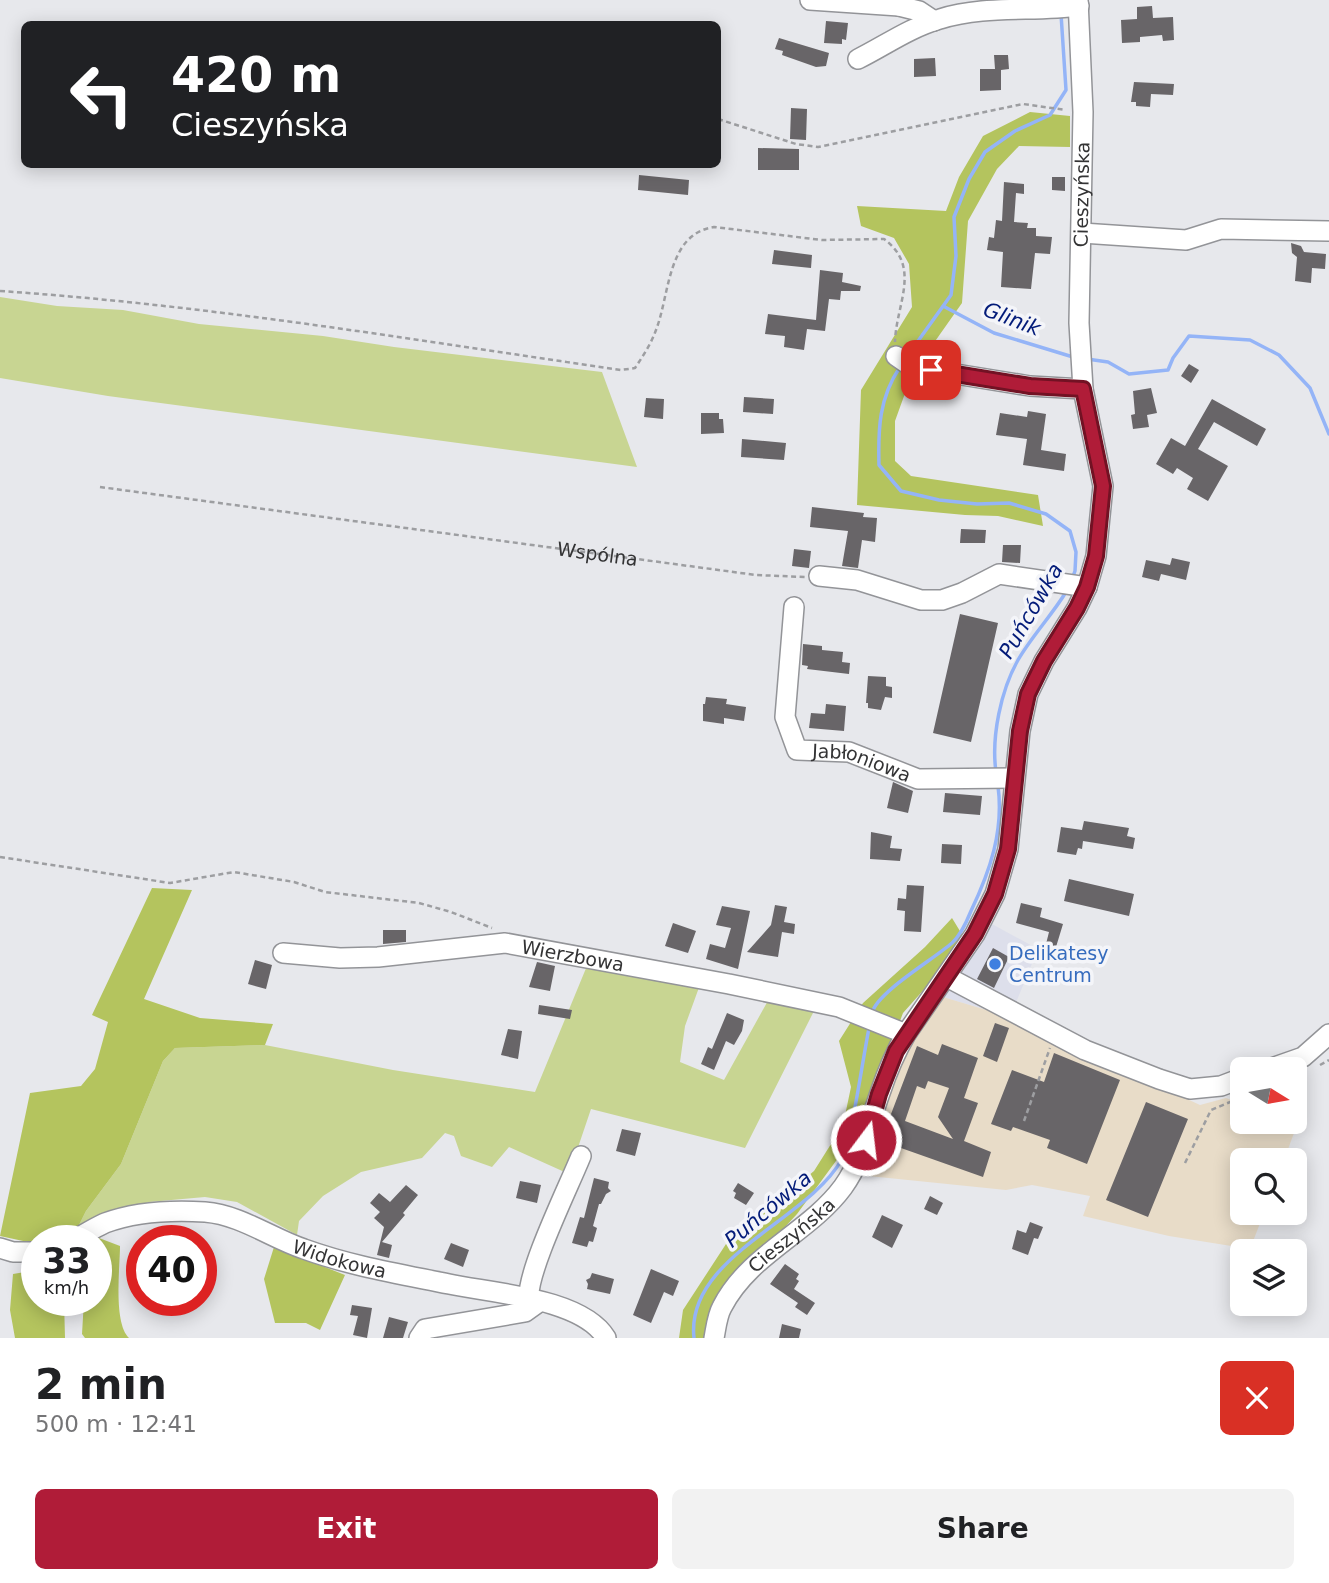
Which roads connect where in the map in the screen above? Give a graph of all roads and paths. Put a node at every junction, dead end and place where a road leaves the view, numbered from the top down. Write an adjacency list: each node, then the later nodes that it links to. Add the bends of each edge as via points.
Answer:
1 (810, 0): 2 (street)
2 (899, 3): 4 (street)
3 (1069, 6): 4 (street, via 986,11); 9 (street, Cieszyńska, via 1083,113)
4 (934, 20): 5 (street)
5 (858, 59)
6 (1069, 110): 7 (path, via 1013,105 818,147 796,145)
7 (721, 120)
8 (1329, 231): 9 (street, via 1221,229 1186,240)
9 (1082, 233): 12 (street, Cieszyńska, via 1079,323)
10 (0, 291): 11 (path, via 266,319 621,370 635,368 644,355 657,329 676,258 686,240 702,229 739,228 822,240 884,239 900,254 906,273 895,326)
11 (903, 360): 12 (street, via 1030,386)
12 (1083, 389): 15 (street, Cieszyńska, via 1103,486 1096,556)
13 (100, 487): 14 (path, Wspólna, via 756,575)
14 (818, 576): 15 (street, via 857,580 920,600 942,600 999,574)
15 (1077, 585): 17 (street, Cieszyńska, via 1077,608 1028,694 1020,731)
16 (794, 607): 17 (street, Jabłoniowa, via 785,717 797,750 849,752 918,779)
17 (1001, 778): 21 (street, Cieszyńska, via 1008,849 995,894)
18 (0, 857): 19 (path, via 170,883 234,872 294,882 325,892 451,912 489,927)
19 (514, 945): 20 (street, Wierzbowa, via 352,958); 22 (street, Wierzbowa, via 839,1007)
20 (283, 953)
21 (947, 977): 22 (street, Cieszyńska); 24 (street)
22 (906, 1034): 37 (street, Cieszyńska, via 887,1071 854,1169 825,1207 763,1256 736,1285 721,1308)
23 (1329, 1034): 25 (street)
24 (1054, 1035): 26 (street, via 1085,1051 1190,1088); 28 (path)
25 (1303, 1057)
26 (1230, 1083)
27 (1230, 1102): 30 (path, via 1210,1110)
28 (1024, 1121)
29 (581, 1156): 34 (street, via 534,1270 528,1291)
30 (1185, 1163)
31 (101, 1225): 34 (street, Widokowa, via 132,1216 207,1212 337,1260)
32 (0, 1248): 33 (street)
33 (21, 1251)
34 (534, 1301): 35 (street, via 525,1312 425,1329); 36 (street, Widokowa, via 577,1313 593,1322)
35 (419, 1338)
36 (606, 1338)
37 (714, 1338)

